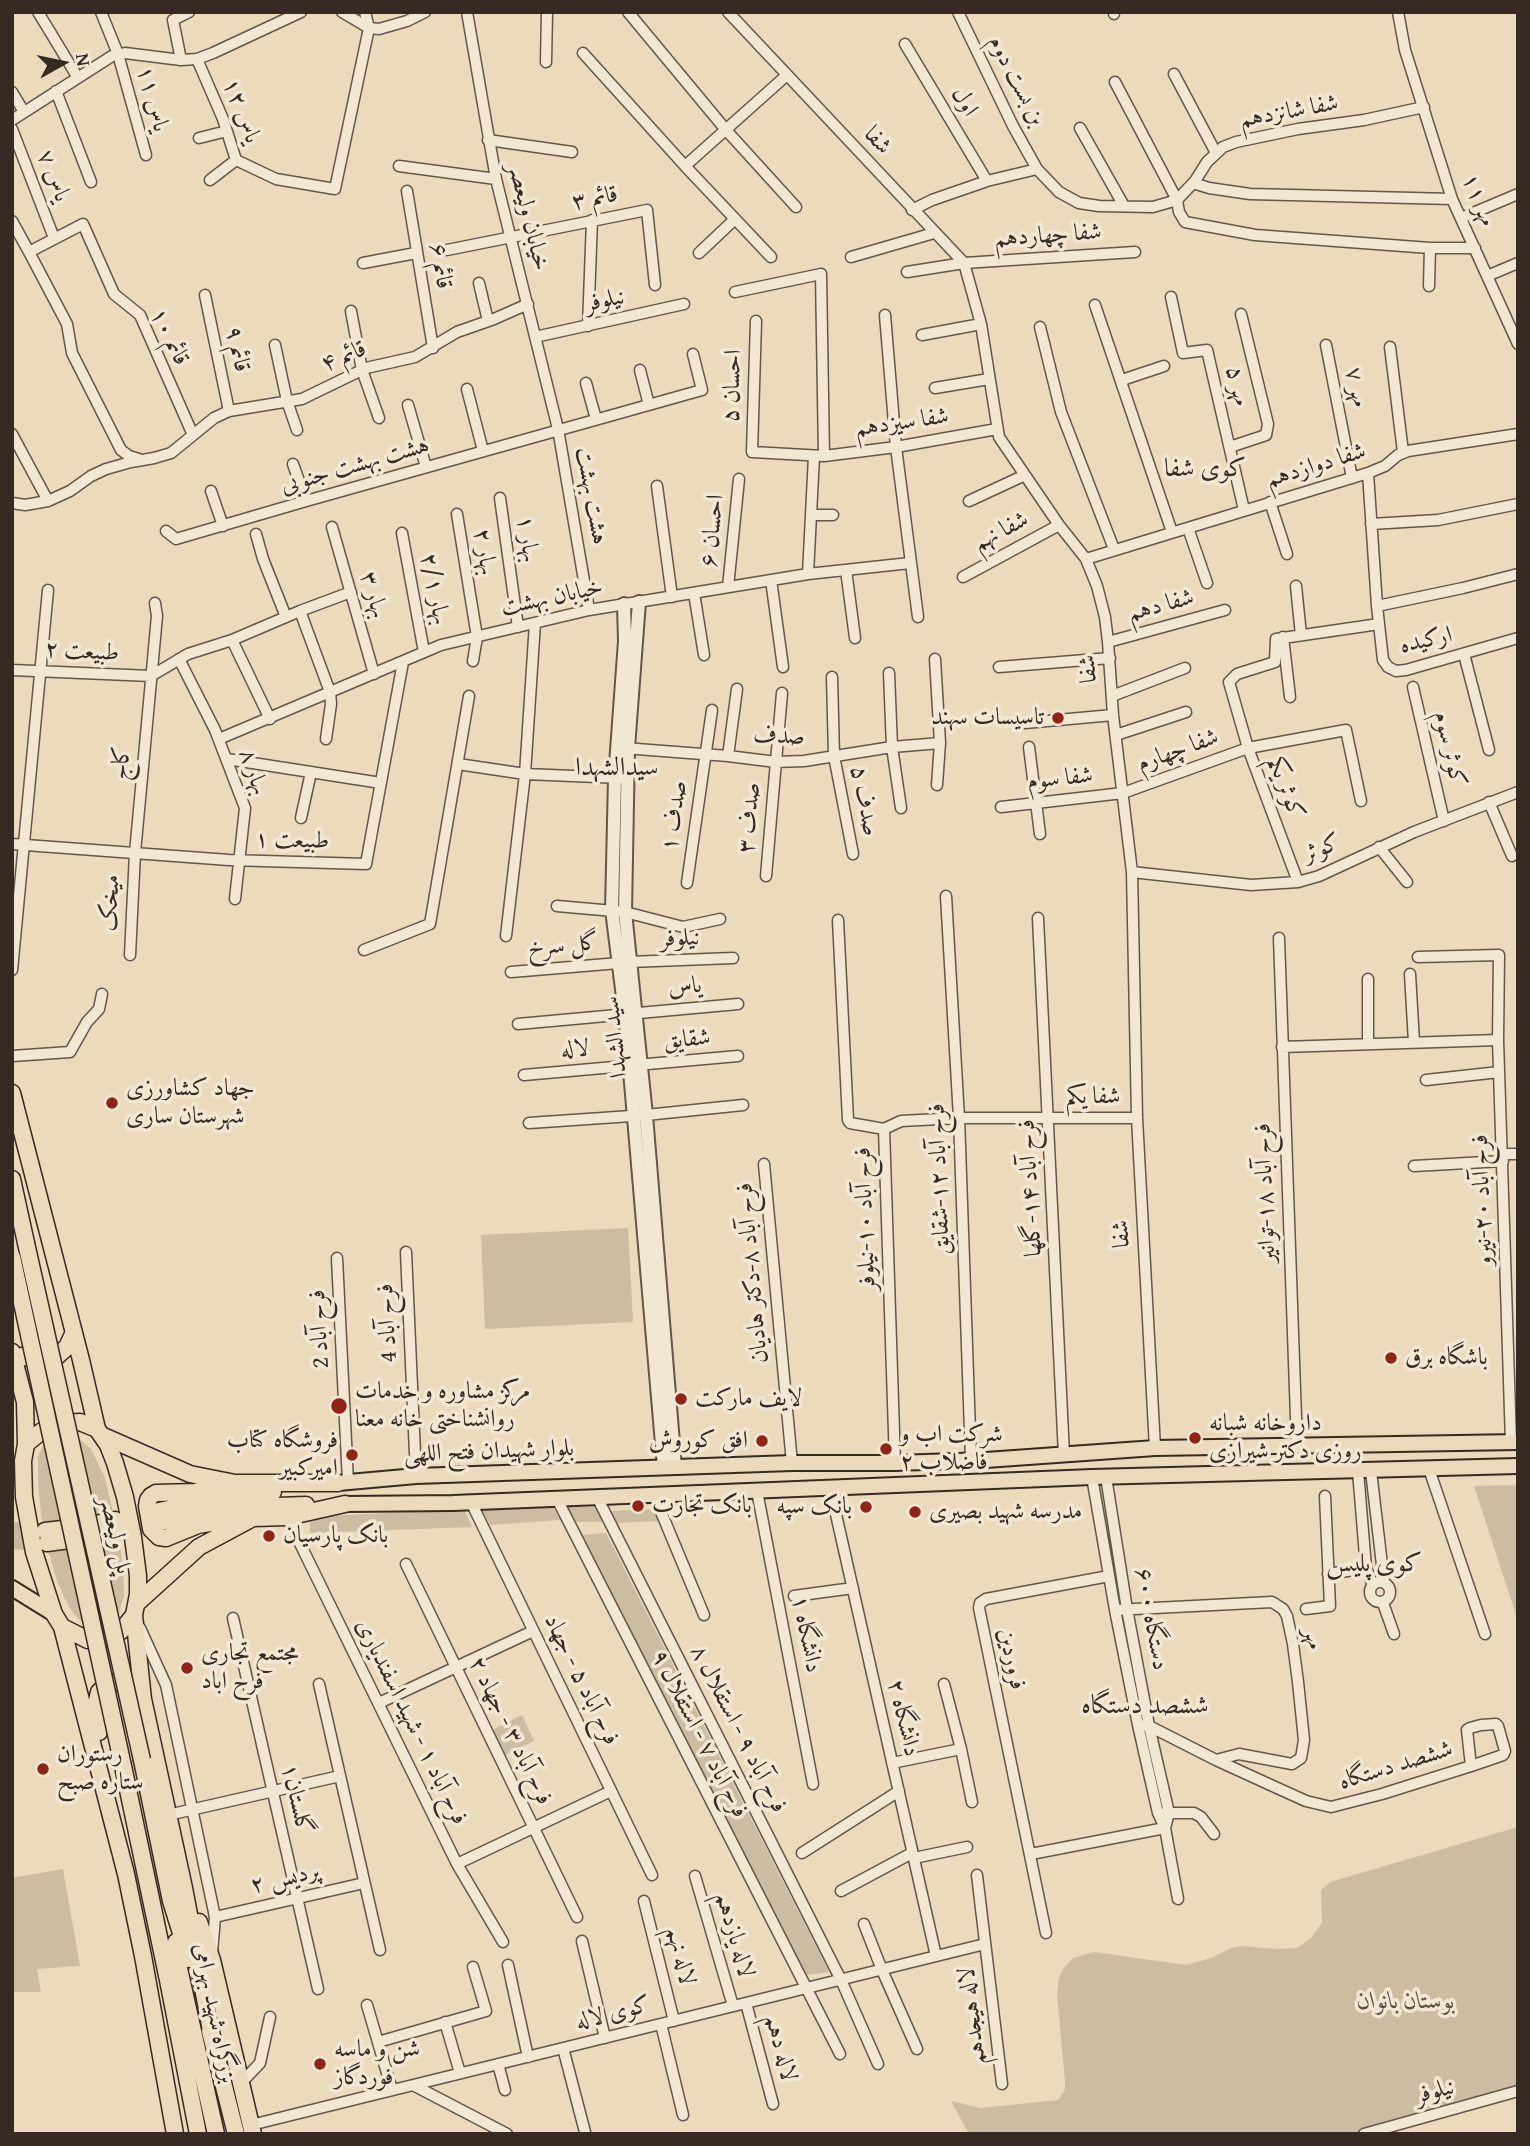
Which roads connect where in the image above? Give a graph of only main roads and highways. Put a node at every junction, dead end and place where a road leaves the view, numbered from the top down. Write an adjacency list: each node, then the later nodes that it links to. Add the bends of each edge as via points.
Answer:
1 (12, 1093): 4 (highway)
2 (12, 1178): 22 (highway, پل ولیعصر, bridge)
3 (12, 1257): 23 (highway, پل ولیعصر, bridge)
4 (74, 1332): 5 (highway, via 55,1358 39,1361); 6 (highway)
5 (12, 1350): 8 (highway, via 24,1402)
6 (99, 1432): 8 (highway, بلوار شهیدان فتح اللهی, via 80,1422 62,1423 42,1431); 11 (highway, بلوار شهیدان فتح اللهی, via 190,1474); 17 (highway, via 116,1463 125,1497 138,1576)
7 (1514, 1443): 10 (main road, بلوار شهیدان فتح اللهی, via 1155,1448 971,1460 670,1467)
8 (21, 1453): 18 (highway, via 32,1545)
9 (1518, 1466): 12 (main road, بلوار شهیدان فتح اللهی)
10 (343, 1482): 11 (highway, بلوار شهیدان فتح اللهی); 12 (highway, via 211,1500 155,1518 248,1507)
11 (235, 1483): 13 (highway, via 195,1492 156,1493 147,1506 151,1529 166,1538 198,1525)
12 (345, 1504): 13 (highway, بلوار شهیدان فتح اللهی, via 287,1517)
13 (253, 1518): 17 (highway, بلوار شهیدان فتح اللهی, via 199,1547)
14 (116, 1525): 15 (highway, via 83,1538)
15 (46, 1537)
16 (12, 1588): 18 (main road)
17 (135, 1609): 18 (highway, بلوار شهیدان فتح اللهی, via 121,1630 104,1638 88,1640); 19 (highway)
18 (58, 1621): 20 (highway)
19 (143, 1699): 20 (highway, via 131,1685 117,1682 99,1692 95,1710); 21 (highway)
20 (126, 1874): 24 (highway)
21 (184, 1888): 25 (highway); 27 (highway, via 212,1960)
22 (171, 1901): 25 (highway); 30 (highway, بزرگراه شهید بهرامی, via 178,1964)
23 (158, 1932): 26 (highway, بزرگراه شهید بهرامی)
24 (143, 1956): 26 (highway); 28 (highway)
25 (214, 2041): 31 (highway)
26 (192, 2104): 29 (highway, بزرگراه شهید بهرامی)
27 (252, 2129)
28 (175, 2134)
29 (198, 2134)
30 (216, 2134)
31 (236, 2134)

